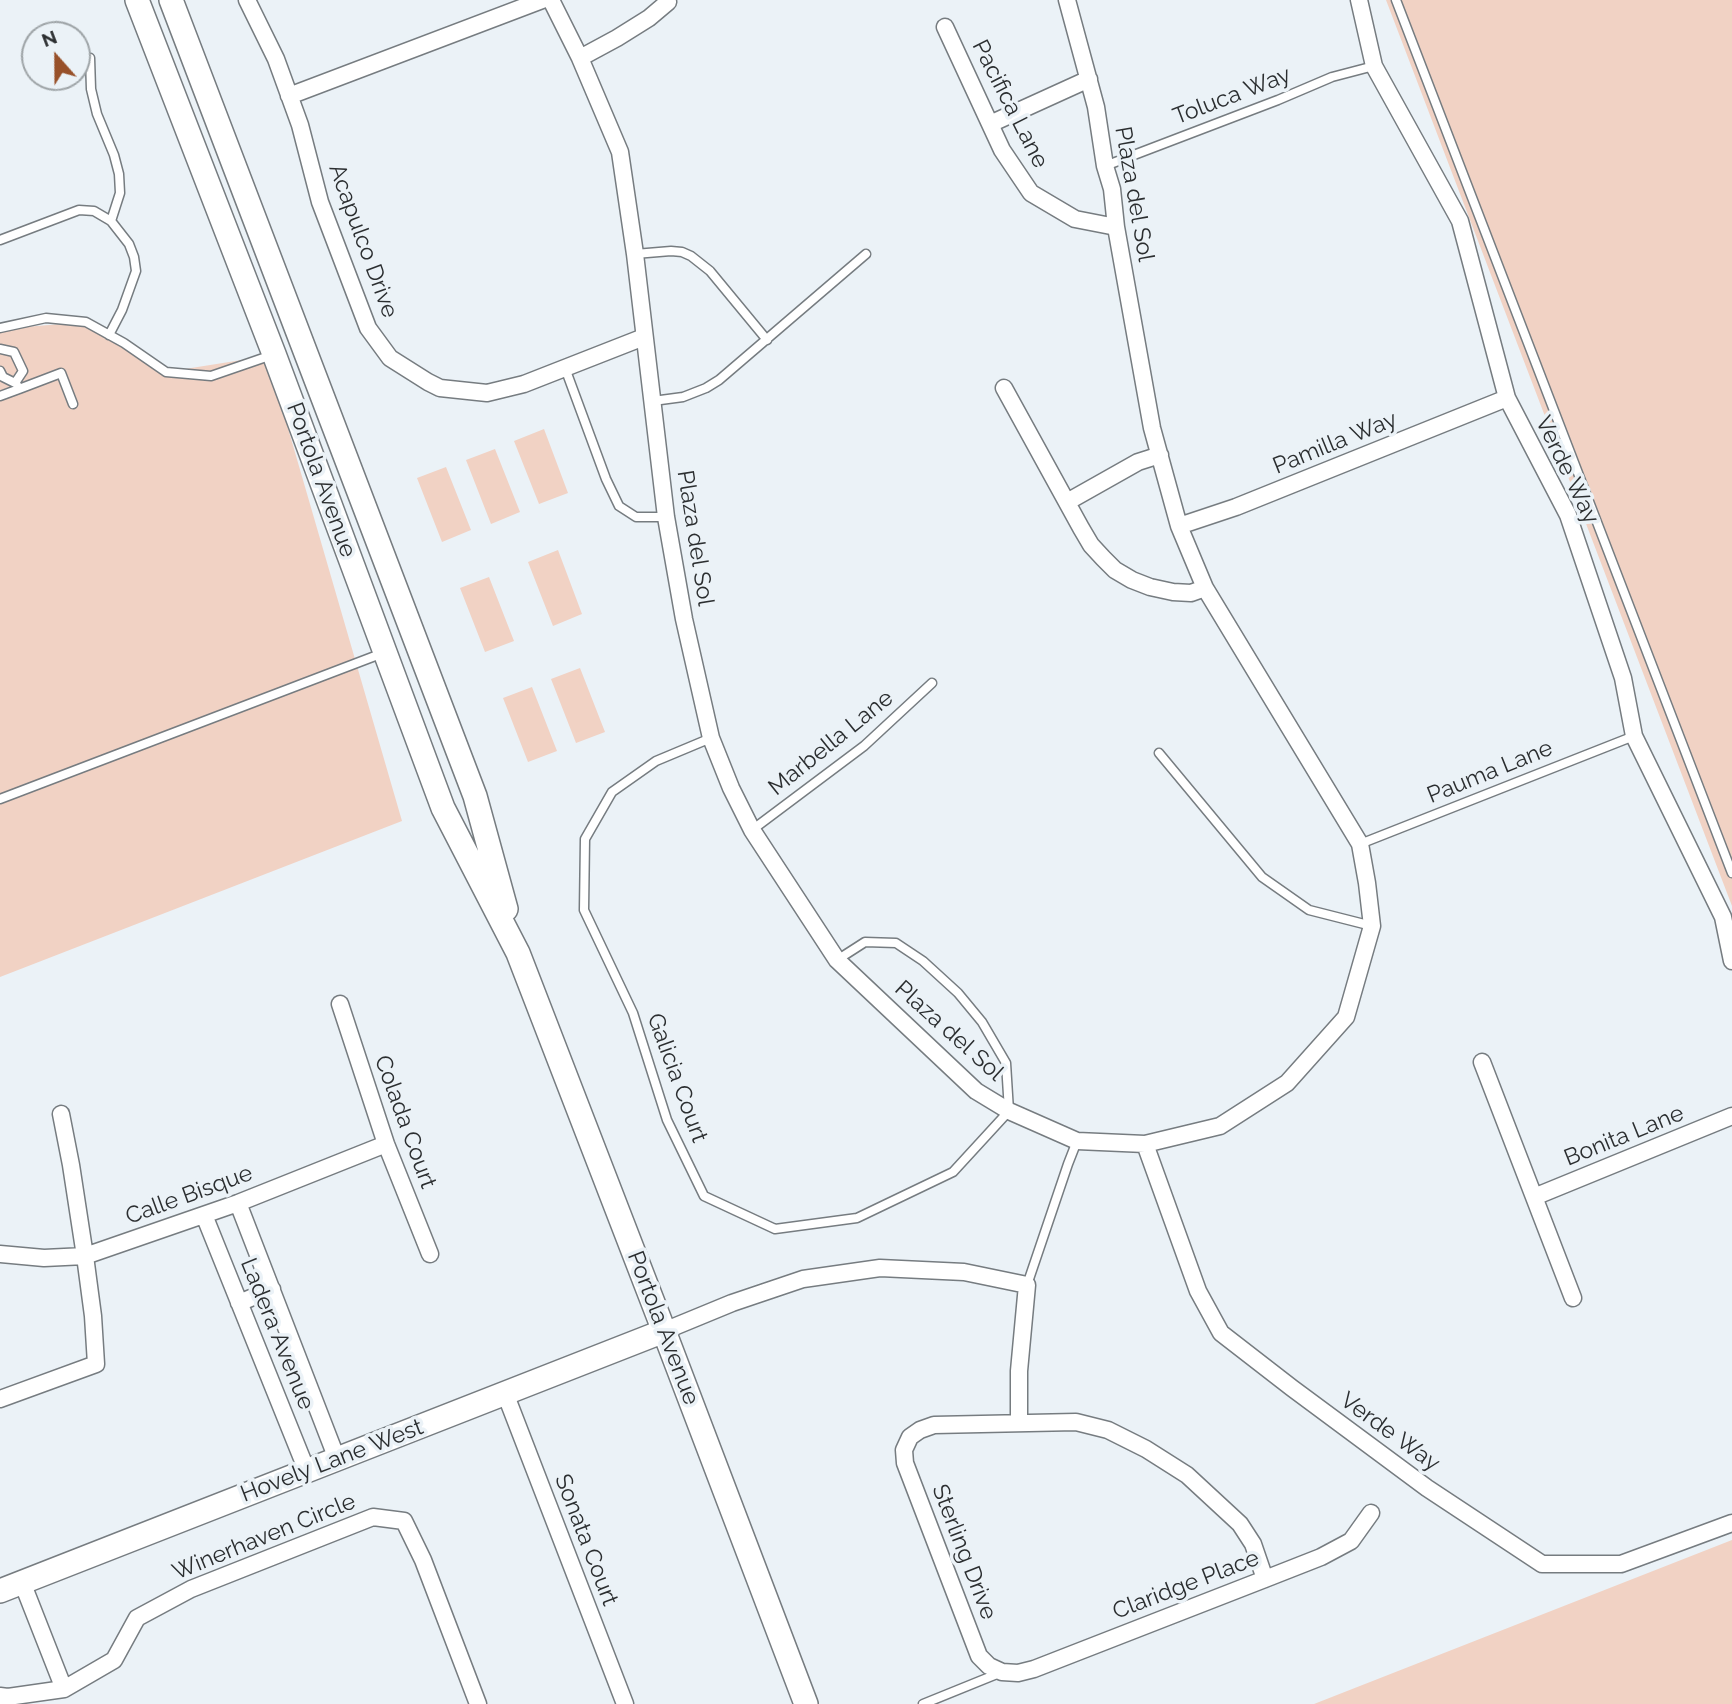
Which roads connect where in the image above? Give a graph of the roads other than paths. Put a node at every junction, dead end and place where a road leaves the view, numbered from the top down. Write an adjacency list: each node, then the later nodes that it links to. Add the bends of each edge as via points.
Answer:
1 (137, 0): 28 (main road, Portola Avenue)
2 (171, 0): 38 (main road, Portola Avenue)
3 (247, 0): 15 (street, Acapulco Drive)
4 (542, 0): 15 (street)
5 (551, 0): 11 (street, Plaza del Sol)
6 (1067, 0): 13 (street, Plaza del Sol)
7 (1359, 0): 12 (street, Verde Way)
8 (1396, 0): 51 (lane)
9 (668, 1): 11 (street, via 649,18)
10 (945, 27): 16 (street, Pacifica Lane)
11 (580, 58): 21 (street, Plaza del Sol, via 620,152)
12 (1374, 66): 17 (lane, Toluca Way, via 1332,77); 34 (street, Verde Way, via 1460,221)
13 (1088, 79): 16 (street); 17 (street, Plaza del Sol)
14 (91, 89): 18 (lane, via 119,174 120,193)
15 (289, 96): 29 (street, Acapulco Drive, via 320,202 354,293 368,328 390,358 440,388 487,393)
16 (990, 124): 19 (street, Pacifica Lane, via 1031,193 1075,219)
17 (1105, 166): 19 (street, Plaza del Sol)
18 (111, 221): 20 (lane, via 94,211 79,210); 24 (lane, via 129,244 136,271)
19 (1116, 226): 37 (street, Plaza del Sol)
20 (0, 240)
21 (635, 254): 25 (street, Plaza del Sol); 26 (lane, via 671,251 691,256 710,271)
22 (866, 254): 26 (lane)
23 (0, 328): 24 (lane, via 46,318 86,322)
24 (109, 335): 28 (lane, via 166,372 211,376)
25 (644, 337): 29 (street, Acapulco Drive); 35 (street, Plaza del Sol)
26 (767, 340): 35 (lane, via 706,388)
27 (0, 349): 31 (lane, via 14,352 23,371)
28 (274, 354): 38 (main road, via 289,357 296,368 336,468); 43 (main road, Portola Avenue)
29 (565, 368): 40 (lane, via 619,506 636,517)
30 (0, 372): 31 (lane)
31 (17, 386): 33 (lane); 36 (lane, via 61,373)
32 (1004, 388): 39 (street)
33 (0, 396)
34 (1507, 398): 41 (street, Pamilla Way); 45 (street, Verde Way, via 1568,515 1623,678)
35 (653, 401): 40 (street, Plaza del Sol)
36 (73, 404)
37 (1160, 455): 39 (street, via 1138,462); 41 (street, Plaza del Sol)
38 (356, 486): 53 (main road, Portola Avenue, via 475,796)
39 (1067, 502): 42 (street, via 1091,545 1124,575 1172,592)
40 (666, 517): 46 (street, Plaza del Sol)
41 (1179, 526): 42 (street, Plaza del Sol)
42 (1205, 589): 50 (street, Plaza del Sol)
43 (385, 652): 48 (lane); 53 (main road, Portola Avenue, via 443,808)
44 (932, 683): 49 (lane, Marbella Lane, via 864,746)
45 (1634, 736): 50 (lane, Pauma Lane); 55 (street, Verde Way, via 1723,917)
46 (711, 738): 49 (street, Plaza del Sol); 58 (lane, Galicia Court, via 656,761 612,792 585,839 584,898 584,910 633,1013 667,1120 704,1196 775,1229 858,1218 953,1171)
47 (1159, 753): 52 (lane, via 1262,877 1309,910)
48 (0, 799)
49 (752, 830): 54 (street, Plaza del Sol)
50 (1360, 844): 52 (street, Plaza del Sol)
51 (1732, 873)
52 (1372, 926): 63 (street, Plaza del Sol, via 1346,1017 1287,1083 1220,1126)
53 (518, 953): 74 (main road, Portola Avenue)
54 (837, 960): 58 (street, Plaza del Sol, via 976,1091); 58 (lane, via 864,942 896,943 923,961 982,1022 1006,1063)
55 (1732, 961)
56 (340, 1004): 62 (street, Colada Court)
57 (1482, 1062): 64 (street)
58 (1009, 1111): 61 (street, Plaza del Sol)
59 (61, 1114): 69 (street)
60 (1732, 1116): 64 (street, Bonita Lane)
61 (1077, 1141): 63 (street, Plaza del Sol); 70 (lane)
62 (386, 1144): 65 (street, Calle Bisque); 68 (street, Colada Court)
63 (1145, 1144): 81 (street, Verde Way, via 1198,1291 1221,1333 1427,1488 1542,1564 1621,1564)
64 (1534, 1198): 72 (street)
65 (238, 1203): 66 (street, Calle Bisque); 71 (street, Ladera Avenue)
66 (205, 1214): 69 (street, Calle Bisque); 73 (street, Ladera Avenue)
67 (0, 1254): 69 (street, Calle Bisque)
68 (430, 1254)
69 (85, 1256): 76 (street, via 96,1364)
70 (1027, 1285): 74 (street, via 964,1272 880,1268 803,1279); 77 (street)
71 (272, 1289): 73 (street); 78 (street, Ladera Avenue)
72 (1573, 1298)
73 (239, 1303): 79 (street, Ladera Avenue)
74 (664, 1331): 75 (main road, Hovely Lane West); 90 (main road, Portola Avenue)
75 (505, 1393): 78 (main road, Hovely Lane West); 89 (street, Sonata Court)
76 (0, 1399)
77 (1019, 1423): 82 (street, via 1076,1422 1108,1430 1146,1449 1187,1475 1240,1524); 85 (street, Sterling Drive, via 934,1425 910,1437 904,1450 905,1463 979,1656)
78 (337, 1459): 79 (main road, Hovely Lane West)
79 (307, 1471): 83 (main road, Hovely Lane West)
80 (1371, 1513): 82 (street, Claridge Place, via 1352,1541)
81 (1732, 1523)
82 (1265, 1579): 85 (street, Claridge Place, via 1034,1669)
83 (22, 1583): 84 (main road, Hovely Lane West); 86 (street)
84 (0, 1591)
85 (1002, 1672): 91 (lane)
86 (64, 1689): 87 (street); 88 (street, Winerhaven Circle, via 114,1660 137,1618 191,1590 373,1517 404,1521)
87 (0, 1696)
88 (478, 1704)
89 (625, 1704)
90 (806, 1704)
91 (923, 1704)

